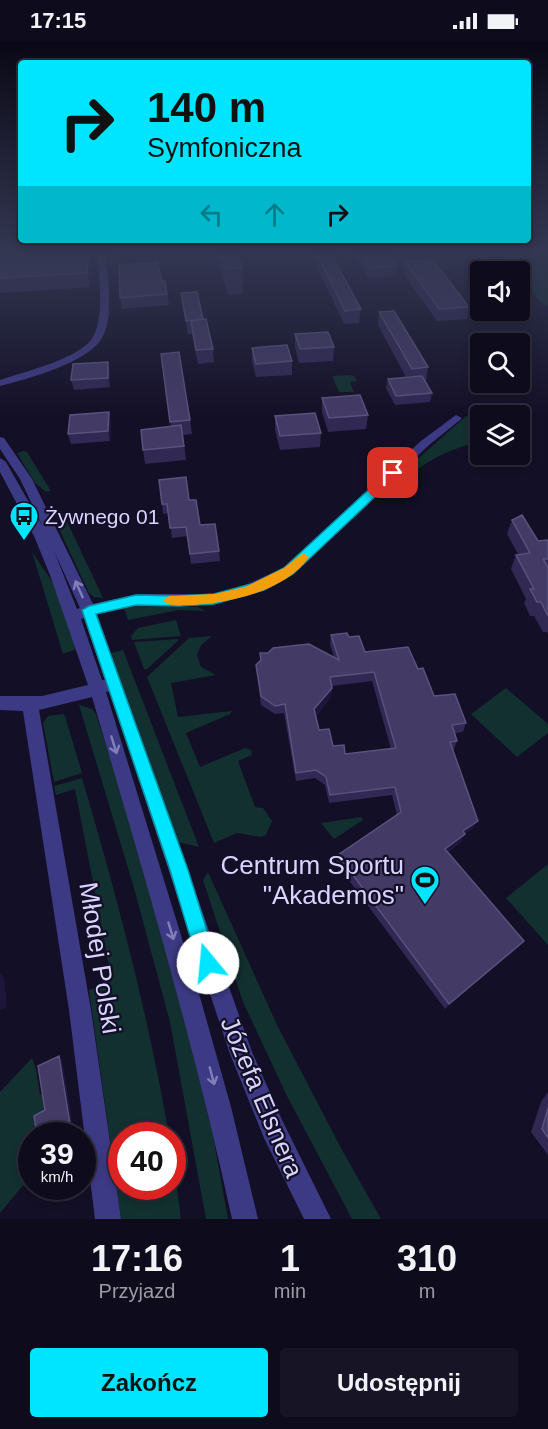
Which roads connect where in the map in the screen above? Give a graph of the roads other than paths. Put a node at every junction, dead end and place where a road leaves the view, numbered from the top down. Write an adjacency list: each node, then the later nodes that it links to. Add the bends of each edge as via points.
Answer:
1 (102, 307): 2 (street, via 98,338 86,350)
2 (0, 383)
3 (456, 418): 6 (street, via 288,571 270,581 249,591 214,599 136,600)
4 (0, 440): 6 (street, Józefa Elsnera, one-way to 4, via 26,479)
5 (0, 462): 7 (street, Józefa Elsnera, via 16,487)
6 (89, 610): 7 (street); 8 (street, Józefa Elsnera)
7 (73, 615): 8 (street, Józefa Elsnera)
8 (105, 686): 10 (street); 12 (street, Józefa Elsnera, one-way to 12, via 225,1125); 13 (street, Józefa Elsnera, via 241,1054)
9 (0, 703): 10 (street)
10 (30, 706): 11 (street, Młodej Polski, via 80,1010)
11 (108, 1219)
12 (245, 1219)
13 (318, 1219)

